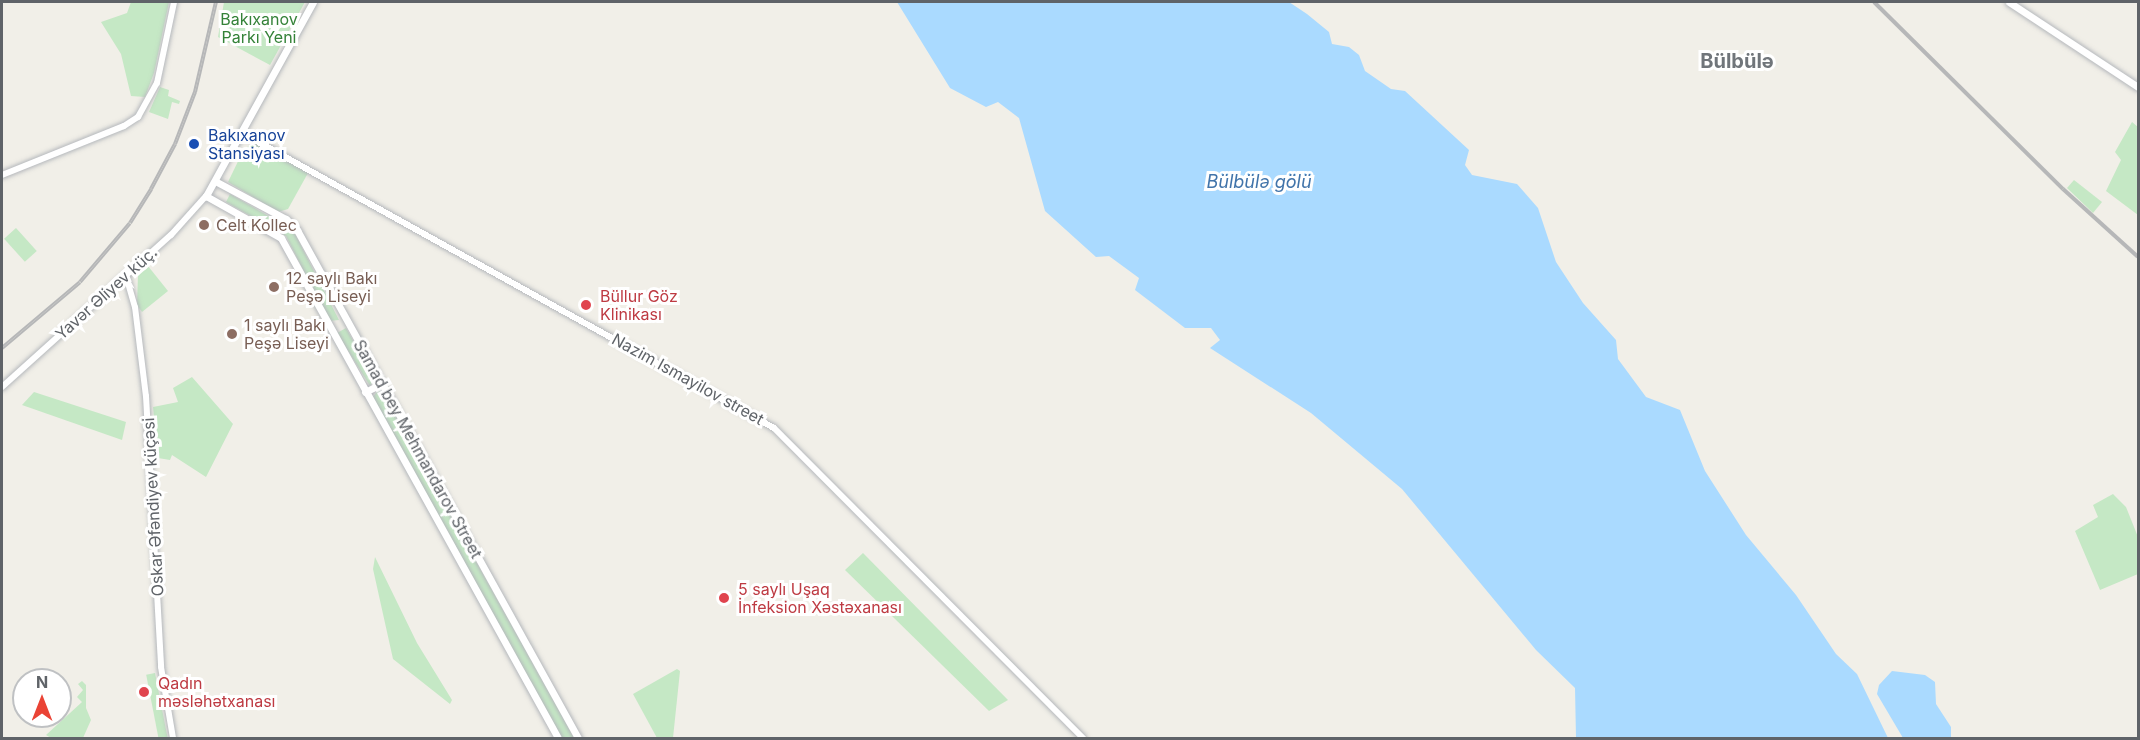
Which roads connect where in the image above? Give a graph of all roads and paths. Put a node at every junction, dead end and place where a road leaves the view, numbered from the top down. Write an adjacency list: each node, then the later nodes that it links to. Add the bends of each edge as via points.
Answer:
1 (174, 2): 6 (street, via 157,83 138,117)
2 (313, 2): 5 (main road)
3 (2009, 2): 4 (main road)
4 (2139, 87)
5 (242, 133): 7 (main road); 18 (street, Nazim Ismayilov street, via 774,428)
6 (2, 176)
7 (216, 179): 8 (main road); 10 (main road, Samad bey Mehmandarov Street, via 294,226)
8 (206, 196): 9 (street, Yavər Əliyev küç.); 11 (main road, Samad bey Mehmandarov Street, via 281,238)
9 (126, 276): 13 (street, Yavər Əliyev küç.); 15 (street, Oskar Əfəndiyev küçəsi, via 135,307 148,419 161,667)
10 (347, 324): 11 (main road); 12 (main road, Samad bey Mehmandarov Street)
11 (333, 332): 14 (main road, Samad bey Mehmandarov Street)
12 (381, 384): 14 (main road); 17 (main road, Samad bey Mehmandarov Street)
13 (2, 387)
14 (365, 392): 16 (main road, Samad bey Mehmandarov Street)
15 (173, 738)
16 (558, 738)
17 (578, 738)
18 (1083, 738)

